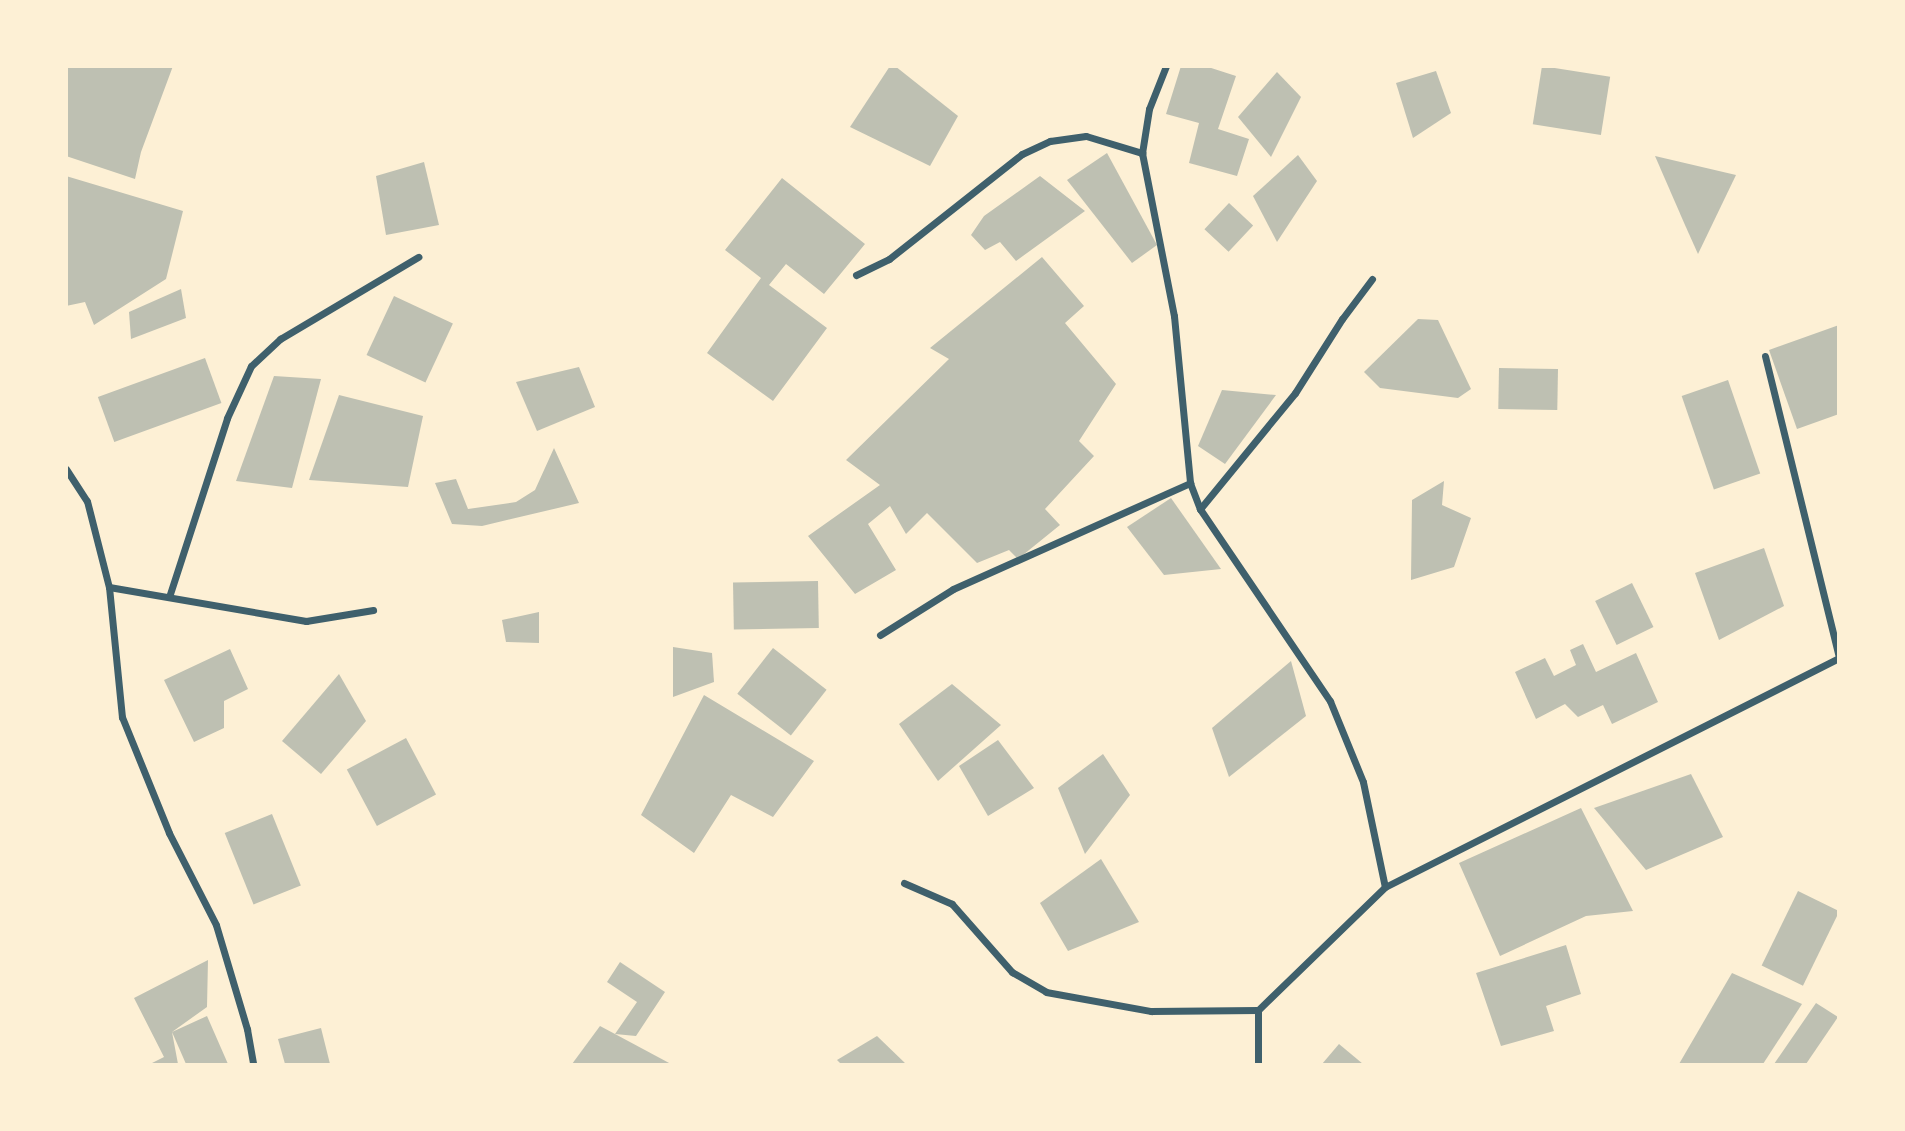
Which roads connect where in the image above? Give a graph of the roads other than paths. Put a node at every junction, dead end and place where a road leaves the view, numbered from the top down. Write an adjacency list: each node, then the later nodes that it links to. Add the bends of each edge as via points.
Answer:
1 (1166, 66): 2 (street, via 1149,109)
2 (1142, 153): 4 (street, via 1086,136 1049,141 1022,154 889,259); 8 (street, via 1174,316)
3 (418, 257): 11 (street, via 280,339 251,366 227,418)
4 (856, 275)
5 (1372, 279): 9 (street, via 1295,393)
6 (1765, 356): 14 (street)
7 (66, 469): 10 (street, via 87,501)
8 (1190, 483): 9 (street); 13 (street, via 953,589)
9 (1199, 509): 16 (street, via 1331,701 1363,782)
10 (109, 587): 11 (street); 18 (street, via 122,717 169,833 216,925)
11 (169, 597): 12 (street, via 306,621)
12 (373, 610)
13 (880, 635)
14 (1839, 657): 16 (street)
15 (904, 883): 17 (street, via 952,904 1012,972 1046,992 1151,1012)
16 (1385, 887): 17 (street)
17 (1258, 1010): 19 (street)
18 (253, 1065)
19 (1258, 1065)

